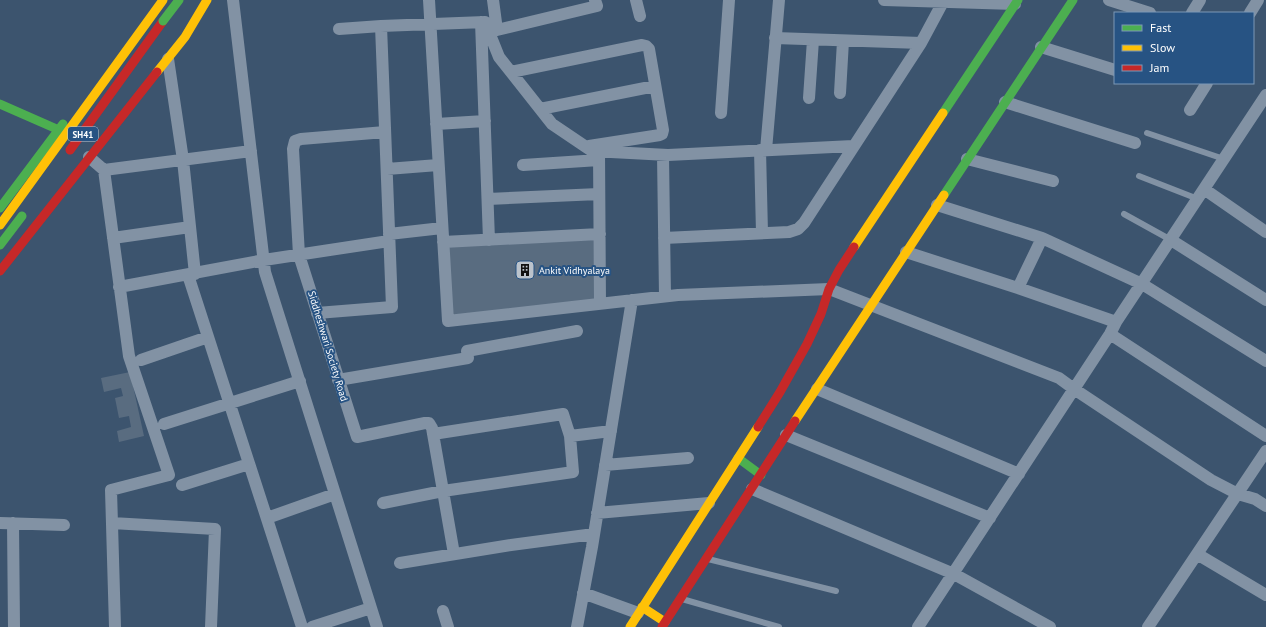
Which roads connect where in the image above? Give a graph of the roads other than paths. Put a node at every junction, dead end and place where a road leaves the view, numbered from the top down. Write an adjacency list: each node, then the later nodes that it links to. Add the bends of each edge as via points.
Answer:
1 (154, 0): 49 (street)
2 (163, 0): 77 (street, SH41)
3 (174, 0): 20 (street)
4 (179, 0): 59 (street, SH41, bridge)
5 (207, 0): 20 (street)
6 (233, 0): 56 (street)
7 (429, 0): 26 (street)
8 (493, 0): 9 (street, via 497,30 597,6)
9 (595, 0)
10 (636, 0): 24 (street)
11 (729, 0): 46 (street)
12 (779, 0): 29 (street)
13 (884, 0): 18 (street)
14 (1073, 0): 33 (street)
15 (1110, 0): 21 (street)
16 (1200, 0): 22 (street)
17 (1258, 0): 23 (street)
18 (943, 2): 19 (street); 32 (street)
19 (1016, 2): 99 (street)
20 (191, 12): 34 (street, via 185,37)
21 (1147, 12)
22 (1193, 12)
23 (1251, 12)
24 (640, 16)
25 (481, 22): 26 (street); 36 (street, via 484,22 499,57); 47 (street)
26 (430, 24): 27 (street); 48 (street)
27 (381, 26): 28 (street); 50 (street)
28 (339, 29)
29 (775, 38): 30 (street); 55 (street)
30 (814, 40): 31 (street); 41 (street)
31 (843, 41): 32 (street); 39 (street)
32 (921, 43): 53 (street)
33 (1041, 47): 35 (street); 42 (street)
34 (168, 59): 60 (street); 63 (street)
35 (1114, 70)
36 (511, 72): 38 (street, via 642,45 649,49); 44 (street)
37 (1206, 84): 45 (street)
38 (655, 86): 44 (street); 54 (street, via 662,134)
39 (840, 93)
40 (1266, 95): 62 (street)
41 (809, 98)
42 (1005, 102): 52 (street); 61 (street)
43 (0, 104): 49 (street)
44 (540, 109): 54 (street, via 552,124)
45 (1190, 110)
46 (721, 112)
47 (485, 121): 48 (street); 72 (street)
48 (436, 124): 64 (street)
49 (59, 130): 74 (street, via 49,137)
50 (385, 132): 66 (street); 92 (street, Siddheshwari Society Road, via 301,139 295,142 293,149)
51 (1147, 133): 62 (lane)
52 (1135, 143)
53 (853, 146): 55 (street); 81 (street, via 798,229)
54 (585, 147): 58 (street)
55 (763, 150): 57 (street); 81 (street)
56 (251, 151): 63 (street); 93 (street)
57 (663, 155): 58 (street); 85 (street)
58 (599, 156): 65 (street); 70 (street)
59 (65, 157)
60 (89, 157): 67 (street); 94 (street)
61 (967, 159): 69 (street); 73 (street)
62 (1224, 159): 71 (street)
63 (183, 160): 67 (street); 78 (street)
64 (438, 165): 66 (street); 79 (street)
65 (522, 165)
66 (387, 169): 83 (street)
67 (104, 170): 84 (street)
68 (1139, 176): 71 (lane)
69 (1053, 181)
70 (599, 194): 72 (street); 82 (street)
71 (1201, 194): 80 (street); 88 (street)
72 (488, 199): 87 (street)
73 (937, 205): 86 (street); 91 (street)
74 (0, 208)
75 (26, 211): 90 (street)
76 (1124, 214): 88 (lane)
77 (0, 225)
78 (190, 227): 84 (street); 95 (street)
79 (442, 228): 83 (street); 89 (street)
80 (1266, 232)
81 (762, 233): 85 (street)
82 (600, 234): 87 (street); 103 (street)
83 (389, 237): 92 (street); 105 (street, via 392,307)
84 (113, 238): 97 (street)
85 (664, 238): 100 (street)
86 (1042, 238): 96 (street); 98 (street)
87 (489, 240): 89 (street)
88 (1171, 240): 96 (street); 102 (street)
89 (443, 242): 103 (street, via 448,320)
90 (0, 245)
91 (906, 252): 98 (street); 104 (street)
92 (299, 255): 93 (street); 105 (street, Siddheshwari Society Road)
93 (264, 260): 95 (street); 113 (street, via 265,272)
94 (0, 271)
95 (192, 274): 97 (street); 109 (street)
96 (1142, 284): 106 (street); 111 (street)
97 (120, 287): 143 (street, via 129,356 169,475 111,490)
98 (1018, 288): 106 (street)
99 (829, 289): 100 (street); 104 (street); 125 (street, via 807,344)
100 (665, 296): 101 (street)
101 (632, 300): 103 (street); 118 (street)
102 (1266, 300)
103 (600, 303)
104 (871, 305): 114 (street); 115 (street, via 1059,378)
105 (317, 313): 112 (street, Siddheshwari Society Road)
106 (1116, 322): 108 (street)
107 (577, 330): 112 (street, via 467,352 468,358)
108 (1110, 334): 115 (street); 122 (street)
109 (208, 337): 110 (street); 116 (street)
110 (141, 360)
111 (1266, 360)
112 (338, 380): 119 (street, Siddheshwari Society Road, via 357,437 425,423 429,423)
113 (300, 381): 116 (street); 133 (street)
114 (817, 389): 120 (street); 128 (street)
115 (1074, 389): 128 (street); 134 (street, via 1211,480)
116 (229, 404): 117 (street); 126 (street)
117 (164, 424)
118 (611, 431): 121 (street); 127 (street)
119 (433, 434): 121 (street, via 563,414); 132 (street)
120 (786, 435): 129 (street); 140 (street)
121 (570, 436): 132 (street, via 573,472)
122 (1266, 436)
123 (1266, 451): 134 (street)
124 (688, 458): 127 (street)
125 (738, 458): 129 (street); 136 (street)
126 (249, 464): 130 (street); 139 (street)
127 (605, 465): 138 (street)
128 (1019, 474): 140 (street)
129 (761, 475): 131 (street)
130 (182, 485)
131 (752, 489): 148 (street); 150 (street)
132 (443, 491): 135 (street); 146 (street)
133 (335, 494): 139 (street); 155 (street)
134 (1238, 494): 137 (street, via 1255,499); 147 (street)
135 (383, 502)
136 (709, 503): 138 (street); 156 (street)
137 (1266, 506)
138 (597, 513): 145 (street)
139 (267, 518): 162 (street)
140 (990, 518): 150 (street)
141 (0, 523): 142 (street)
142 (13, 523): 144 (street); 159 (street)
143 (112, 523): 160 (street); 161 (street, via 215,529)
144 (64, 525)
145 (594, 534): 146 (street); 152 (street)
146 (454, 554): 149 (street)
147 (1197, 554): 153 (street); 171 (street)
148 (706, 558): 151 (lane); 154 (street)
149 (400, 563)
150 (954, 574): 169 (street); 170 (street)
151 (836, 591)
152 (583, 593): 156 (street); 166 (street)
153 (1266, 595)
154 (681, 598): 158 (street); 168 (lane)
155 (371, 608): 163 (street); 164 (street)
156 (640, 610): 158 (street); 167 (street)
157 (443, 611): 165 (street)
158 (664, 625)
159 (14, 627)
160 (115, 627)
161 (211, 627)
162 (302, 627)
163 (312, 627)
164 (377, 627)
165 (448, 627)
166 (577, 627)
167 (630, 627)
168 (779, 627)
169 (918, 627)
170 (1050, 627)
171 (1148, 627)

